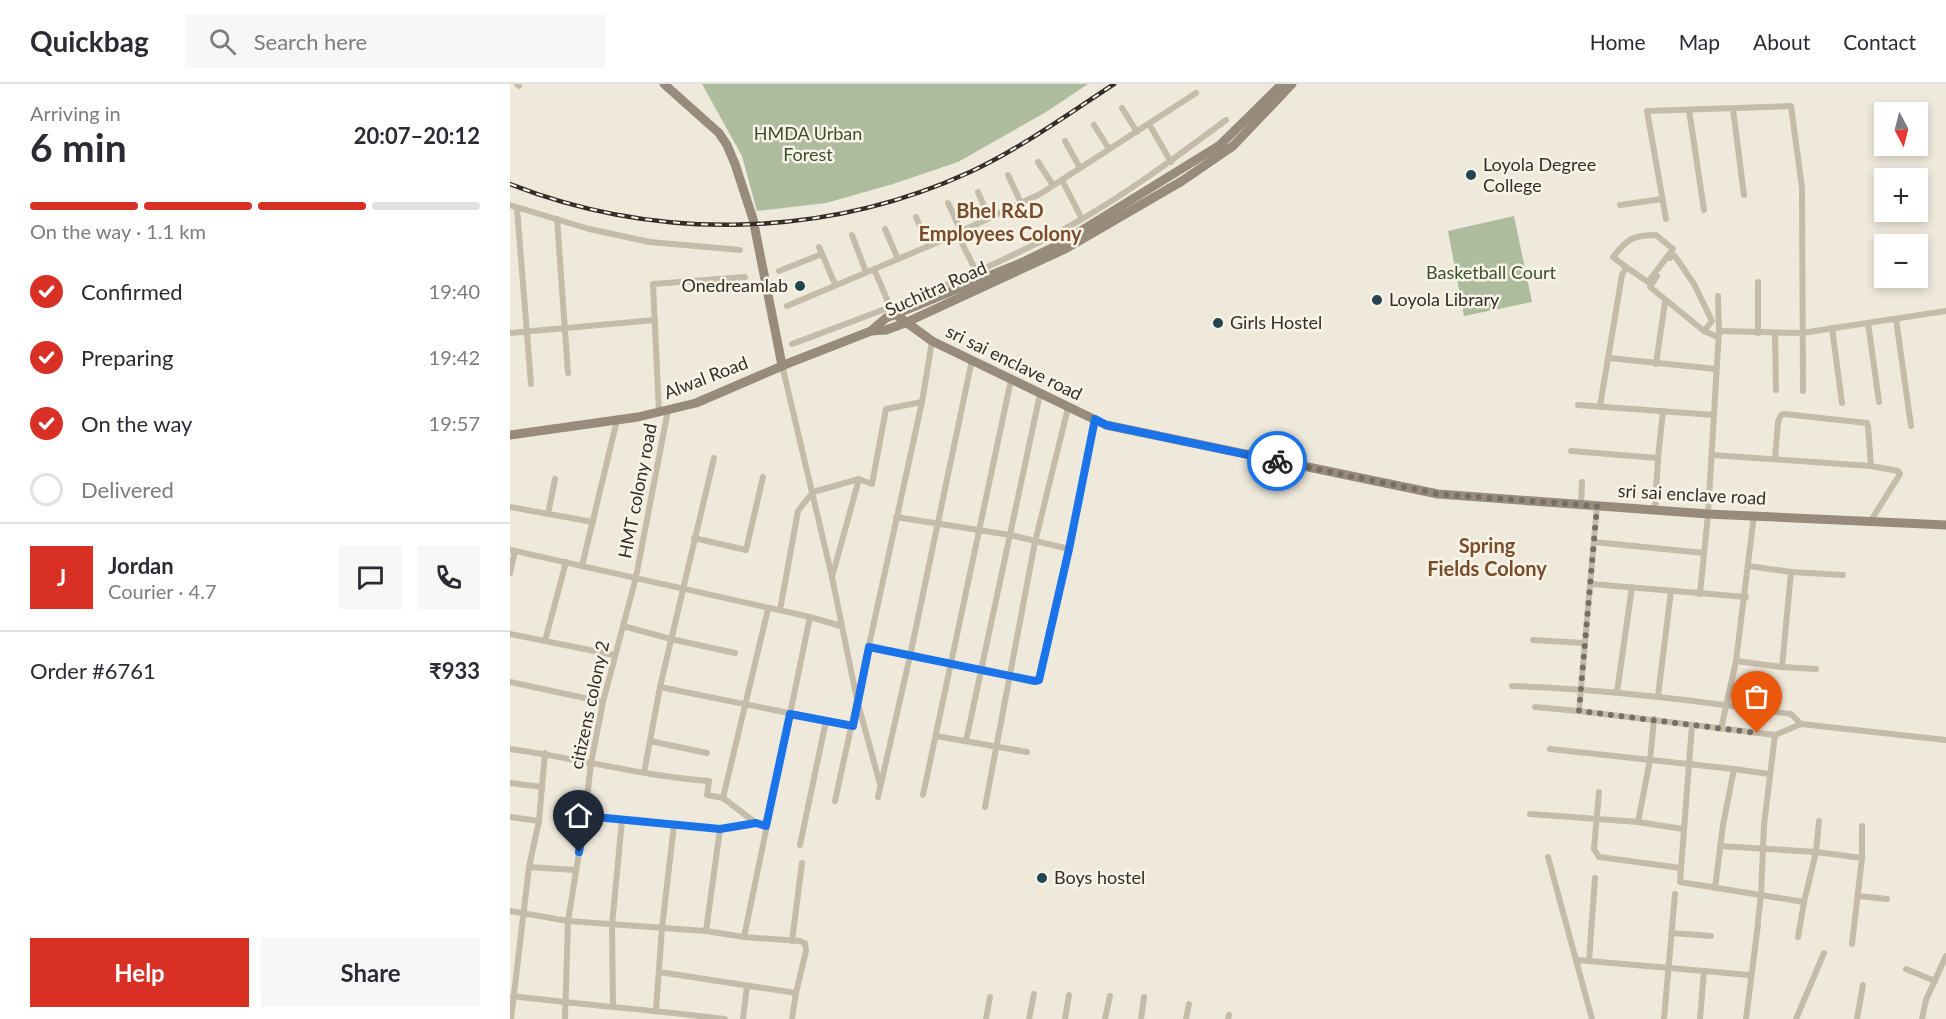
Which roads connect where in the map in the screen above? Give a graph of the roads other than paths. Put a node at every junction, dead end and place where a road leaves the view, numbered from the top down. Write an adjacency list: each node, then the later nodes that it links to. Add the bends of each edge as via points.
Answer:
1 (664, 84): 73 (street, via 719,133 735,164 753,219)
2 (1282, 84): 8 (street, Suchitra Road)
3 (1292, 84): 8 (street, Suchitra Road)
4 (1196, 93): 11 (street)
5 (1122, 108): 12 (street)
6 (1734, 109): 7 (street); 22 (street); 66 (street, via 1789,105 1792,108 1802,189)
7 (1689, 110): 23 (street, via 1647,111); 29 (street)
8 (1261, 111): 52 (street, Suchitra Road, via 1203,157 1058,245); 56 (street, Suchitra Road, via 1218,158 1065,249)
9 (1226, 120): 16 (street)
10 (1094, 124): 14 (street)
11 (1149, 124): 12 (street); 16 (street)
12 (1137, 132): 14 (street)
13 (1065, 141): 17 (street)
14 (1109, 149): 17 (street)
15 (1038, 162): 20 (street)
16 (1171, 162): 33 (street)
17 (1080, 168): 19 (street)
18 (1008, 175): 25 (street)
19 (1062, 180): 20 (street); 33 (street)
20 (1053, 185): 25 (street)
21 (978, 192): 31 (street)
22 (1744, 195)
23 (1662, 200): 27 (street); 34 (street)
24 (948, 203): 36 (street)
25 (1021, 203): 31 (street)
26 (510, 205): 28 (street)
27 (1620, 205)
28 (517, 208): 32 (street); 62 (street)
29 (1704, 210)
30 (916, 217): 38 (street)
31 (989, 218): 36 (street)
32 (557, 219): 39 (street, via 650,242); 58 (street)
33 (1082, 219): 44 (street)
34 (1666, 219)
35 (885, 229): 40 (street)
36 (959, 232): 38 (street); 44 (street)
37 (852, 235): 45 (street)
38 (929, 246): 40 (street)
39 (740, 250)
40 (898, 259): 42 (street)
41 (1626, 267): 41 (street, via 1648,282 1673,249 1656,235 1641,235 1626,241 1613,257); 70 (street)
42 (874, 269): 45 (street); 52 (street)
43 (779, 271): 48 (street, via 820,250)
44 (976, 271): 52 (street)
45 (866, 272): 48 (street)
46 (745, 277): 55 (street, HMT colony road, via 652,284)
47 (1758, 282): 64 (street)
48 (835, 285): 51 (street)
49 (1718, 296): 67 (street)
50 (1665, 302): 61 (street); 61 (street, via 1650,287 1674,255 1712,321); 72 (street)
51 (787, 306)
52 (892, 310): 56 (street, sri sai enclave road); 60 (street, Suchitra Road); 69 (street)
53 (1946, 311): 54 (street)
54 (1896, 319): 57 (street); 92 (street)
55 (655, 320): 58 (street); 88 (street, HMT colony road)
56 (905, 322): 60 (street, Suchitra Road); 68 (street, sri sai enclave road)
57 (1868, 322): 59 (street); 82 (street)
58 (564, 328): 62 (street); 75 (street)
59 (1832, 328): 66 (street); 83 (street)
60 (871, 331): 73 (street, Alwal Road)
61 (1704, 331): 67 (street)
62 (525, 332): 63 (street); 77 (street)
63 (510, 333)
64 (1758, 333): 65 (street); 67 (street)
65 (1775, 333): 66 (street); 78 (street)
66 (1802, 333): 79 (street)
67 (1719, 334): 74 (street)
68 (932, 341): 71 (street, sri sai enclave road); 81 (street)
69 (792, 344)
70 (1609, 358): 72 (street); 85 (street)
71 (972, 360): 76 (street, sri sai enclave road); 115 (street)
72 (1656, 364): 74 (street)
73 (782, 365): 88 (street, Alwal Road, via 696,403); 104 (street)
74 (1716, 369): 89 (street)
75 (568, 373)
76 (1011, 380): 80 (street, sri sai enclave road); 117 (street)
77 (531, 384)
78 (1776, 390)
79 (1803, 391)
80 (1040, 394): 86 (street, sri sai enclave road); 118 (street)
81 (922, 402): 102 (street, via 886,409 872,484); 112 (street)
82 (1878, 402)
83 (1842, 404)
84 (1578, 405): 85 (street)
85 (1600, 406): 87 (street)
86 (1068, 408): 90 (street, sri sai enclave road); 120 (street)
87 (1663, 411): 89 (street); 97 (street)
88 (664, 412): 91 (street, Alwal Road); 132 (street, HMT colony road)
89 (1714, 415): 95 (street)
90 (1095, 419): 105 (street, sri sai enclave road, via 1106,425 1438,494); 122 (street)
91 (617, 420): 93 (street, Alwal Road); 113 (street)
92 (1911, 426)
93 (510, 435)
94 (1571, 451): 97 (street)
95 (1712, 454): 98 (street); 110 (street)
96 (714, 458): 119 (street)
97 (1658, 458): 108 (street)
98 (1776, 458): 99 (street); 99 (street, via 1778,422 1784,414 1867,423)
99 (1871, 466): 114 (street, via 1900,474)
100 (763, 477): 119 (street, via 746,550)
101 (555, 479): 109 (street)
102 (859, 479): 104 (street); 131 (street)
103 (1582, 482): 105 (street)
104 (813, 492): 131 (street); 140 (street, via 798,511)
105 (1581, 505): 106 (street, sri sai enclave road)
106 (1597, 506): 108 (street, sri sai enclave road); 121 (street)
107 (510, 507): 109 (street)
108 (1655, 509): 110 (street, sri sai enclave road)
109 (548, 514): 113 (street)
110 (1708, 514): 111 (street, sri sai enclave road); 124 (street)
111 (1754, 515): 114 (street, sri sai enclave road); 127 (street)
112 (896, 517): 115 (street); 149 (street)
113 (592, 522): 126 (street)
114 (1870, 522): 116 (street, sri sai enclave road)
115 (937, 523): 117 (street); 152 (street)
116 (1946, 525)
117 (979, 531): 118 (street); 154 (street)
118 (1010, 535): 120 (street); 156 (street)
119 (694, 538): 135 (street)
120 (1035, 542): 122 (street); 158 (street)
121 (1594, 542): 124 (street); 133 (street)
122 (1069, 549): 158 (street, via 1039,680)
123 (513, 550): 125 (street); 129 (street)
124 (1704, 553): 137 (street)
125 (566, 562): 126 (street); 147 (street)
126 (582, 566): 132 (street)
127 (1749, 566): 128 (street); 138 (street)
128 (1791, 572): 130 (street); 155 (street)
129 (510, 573)
130 (1843, 576)
131 (832, 577): 143 (street)
132 (636, 578): 135 (street); 142 (street, citizens colony 2)
133 (1591, 584): 134 (street); 148 (street)
134 (1632, 587): 136 (street); 163 (street)
135 (684, 589): 139 (street); 145 (street)
136 (1671, 591): 137 (street); 164 (street)
137 (1700, 594): 138 (street)
138 (1746, 597): 153 (street)
139 (768, 609): 140 (street); 167 (street)
140 (780, 610): 141 (street)
141 (810, 617): 143 (street); 171 (street)
142 (623, 626): 145 (street); 151 (street, citizens colony 2)
143 (841, 626): 165 (street)
144 (510, 634): 147 (street)
145 (671, 639): 150 (street); 161 (street)
146 (1533, 640): 148 (street)
147 (545, 641): 151 (street)
148 (1584, 643): 162 (street)
149 (869, 647): 152 (street); 165 (street)
150 (735, 653)
151 (614, 655): 166 (street, citizens colony 2)
152 (910, 656): 154 (street); 196 (street)
153 (1736, 661): 155 (street); 168 (street)
154 (950, 664): 156 (street); 179 (street)
155 (1782, 667): 157 (street)
156 (981, 669): 158 (street); 182 (street)
157 (1816, 669)
158 (1009, 675): 183 (street)
159 (510, 682): 166 (street)
160 (1512, 686): 162 (street)
161 (660, 687): 167 (street); 181 (street)
162 (1580, 688): 163 (street); 170 (street)
163 (1617, 692): 164 (street)
164 (1658, 696): 168 (street)
165 (857, 700): 176 (street); 196 (street)
166 (603, 702): 190 (street, citizens colony 2)
167 (745, 705): 171 (street); 201 (street)
168 (1727, 705): 174 (street, via 1791,714); 177 (street)
169 (1535, 707): 170 (street)
170 (1579, 711): 172 (street)
171 (790, 714): 173 (street); 214 (street)
172 (1654, 719): 175 (street); 189 (street)
173 (826, 721): 176 (street); 218 (street)
174 (1801, 724): 178 (street); 180 (street)
175 (1692, 725): 177 (street); 191 (street)
176 (853, 726): 202 (street)
177 (1722, 729): 178 (street)
178 (1775, 735): 194 (street)
179 (936, 736): 182 (street); 199 (street)
180 (1946, 740)
181 (650, 741): 188 (street); 193 (street)
182 (966, 741): 183 (street)
183 (996, 745): 186 (street); 203 (street)
184 (510, 749): 187 (street)
185 (1550, 749): 189 (street)
186 (1027, 752)
187 (545, 753): 190 (street); 197 (street)
188 (707, 753)
189 (1650, 760): 191 (street); 211 (street)
190 (591, 763): 193 (street); 205 (street, citizens colony 2)
191 (1689, 764): 192 (street); 217 (street)
192 (1734, 769): 194 (street); 219 (street)
193 (644, 773): 201 (street, via 709,781 707,795)
194 (1769, 774): 220 (street)
195 (510, 783): 197 (street)
196 (880, 785): 200 (street)
197 (542, 787): 210 (street)
198 (1599, 792): 207 (street)
199 (923, 795)
200 (878, 797)
201 (723, 798): 212 (street)
202 (835, 801)
203 (985, 807)
204 (1530, 814): 207 (street)
205 (585, 816): 208 (street); 227 (street, citizens colony 2)
206 (510, 817): 210 (street)
207 (1596, 819): 211 (street); 226 (street, via 1594,849 1599,856)
208 (622, 820): 213 (street); 238 (street)
209 (1819, 820): 221 (street)
210 (538, 821): 225 (street)
211 (1638, 822): 217 (street)
212 (756, 823): 214 (street); 216 (street)
213 (674, 825): 216 (street); 239 (street)
214 (766, 826): 243 (street)
215 (1862, 826): 223 (street)
216 (720, 829): 240 (street)
217 (1683, 829): 226 (street)
218 (800, 845)
219 (1720, 846): 220 (street); 229 (street)
220 (1762, 848): 221 (street); 231 (street)
221 (1816, 852): 223 (street); 234 (street)
222 (1548, 857): 249 (street)
223 (1862, 858): 232 (street)
224 (802, 863): 245 (street)
225 (529, 867): 227 (street); 236 (street)
226 (1681, 868): 229 (street, via 1680,882)
227 (575, 870): 237 (street, citizens colony 2)
228 (1595, 878): 250 (street)
229 (1715, 888): 231 (street)
230 (1675, 894): 241 (street)
231 (1761, 895): 234 (street); 255 (street)
232 (1858, 896): 233 (street); 246 (street)
233 (1887, 899)
234 (1804, 902): 244 (street)
235 (510, 911): 236 (street)
236 (523, 914): 237 (street); 262 (street)
237 (568, 921): 238 (street); 266 (street, citizens colony 2)
238 (612, 925): 239 (street); 268 (street)
239 (662, 928): 240 (street); 254 (street)
240 (706, 931): 243 (street)
241 (1671, 933): 242 (street); 251 (street)
242 (1711, 936)
243 (744, 938): 245 (street)
244 (1798, 938)
245 (792, 941): 259 (street, via 805,944 806,951)
246 (1852, 944)
247 (1824, 953): 286 (street)
248 (1946, 956): 256 (street)
249 (1577, 960): 250 (street); 282 (street)
250 (1589, 961): 251 (street)
251 (1668, 968): 253 (street); 283 (street)
252 (1906, 969): 256 (street)
253 (1704, 971): 255 (street); 284 (street)
254 (659, 972): 258 (street); 269 (street)
255 (1750, 975): 285 (street)
256 (1935, 981): 288 (street)
257 (1863, 985): 287 (street)
258 (747, 986): 259 (street); 274 (street)
259 (796, 993): 275 (street)
260 (1034, 994): 277 (street)
261 (1069, 995): 278 (street)
262 (513, 996): 266 (street); 271 (street)
263 (1110, 996): 279 (street)
264 (990, 997): 276 (street)
265 (1144, 997): 280 (street)
266 (567, 1003): 268 (street); 272 (street, citizens colony 2)
267 (1190, 1004): 281 (street)
268 (613, 1006): 269 (street)
269 (656, 1010): 270 (street)
270 (699, 1017): 273 (street)
271 (511, 1019)
272 (565, 1019)
273 (725, 1019)
274 (743, 1019)
275 (792, 1019)
276 (986, 1019)
277 (1029, 1019)
278 (1065, 1019)
279 (1105, 1019)
280 (1141, 1019)
281 (1186, 1019)
282 (1592, 1019)
283 (1664, 1019)
284 (1700, 1019)
285 (1746, 1019)
286 (1796, 1019)
287 (1857, 1019)
288 (1922, 1019)

